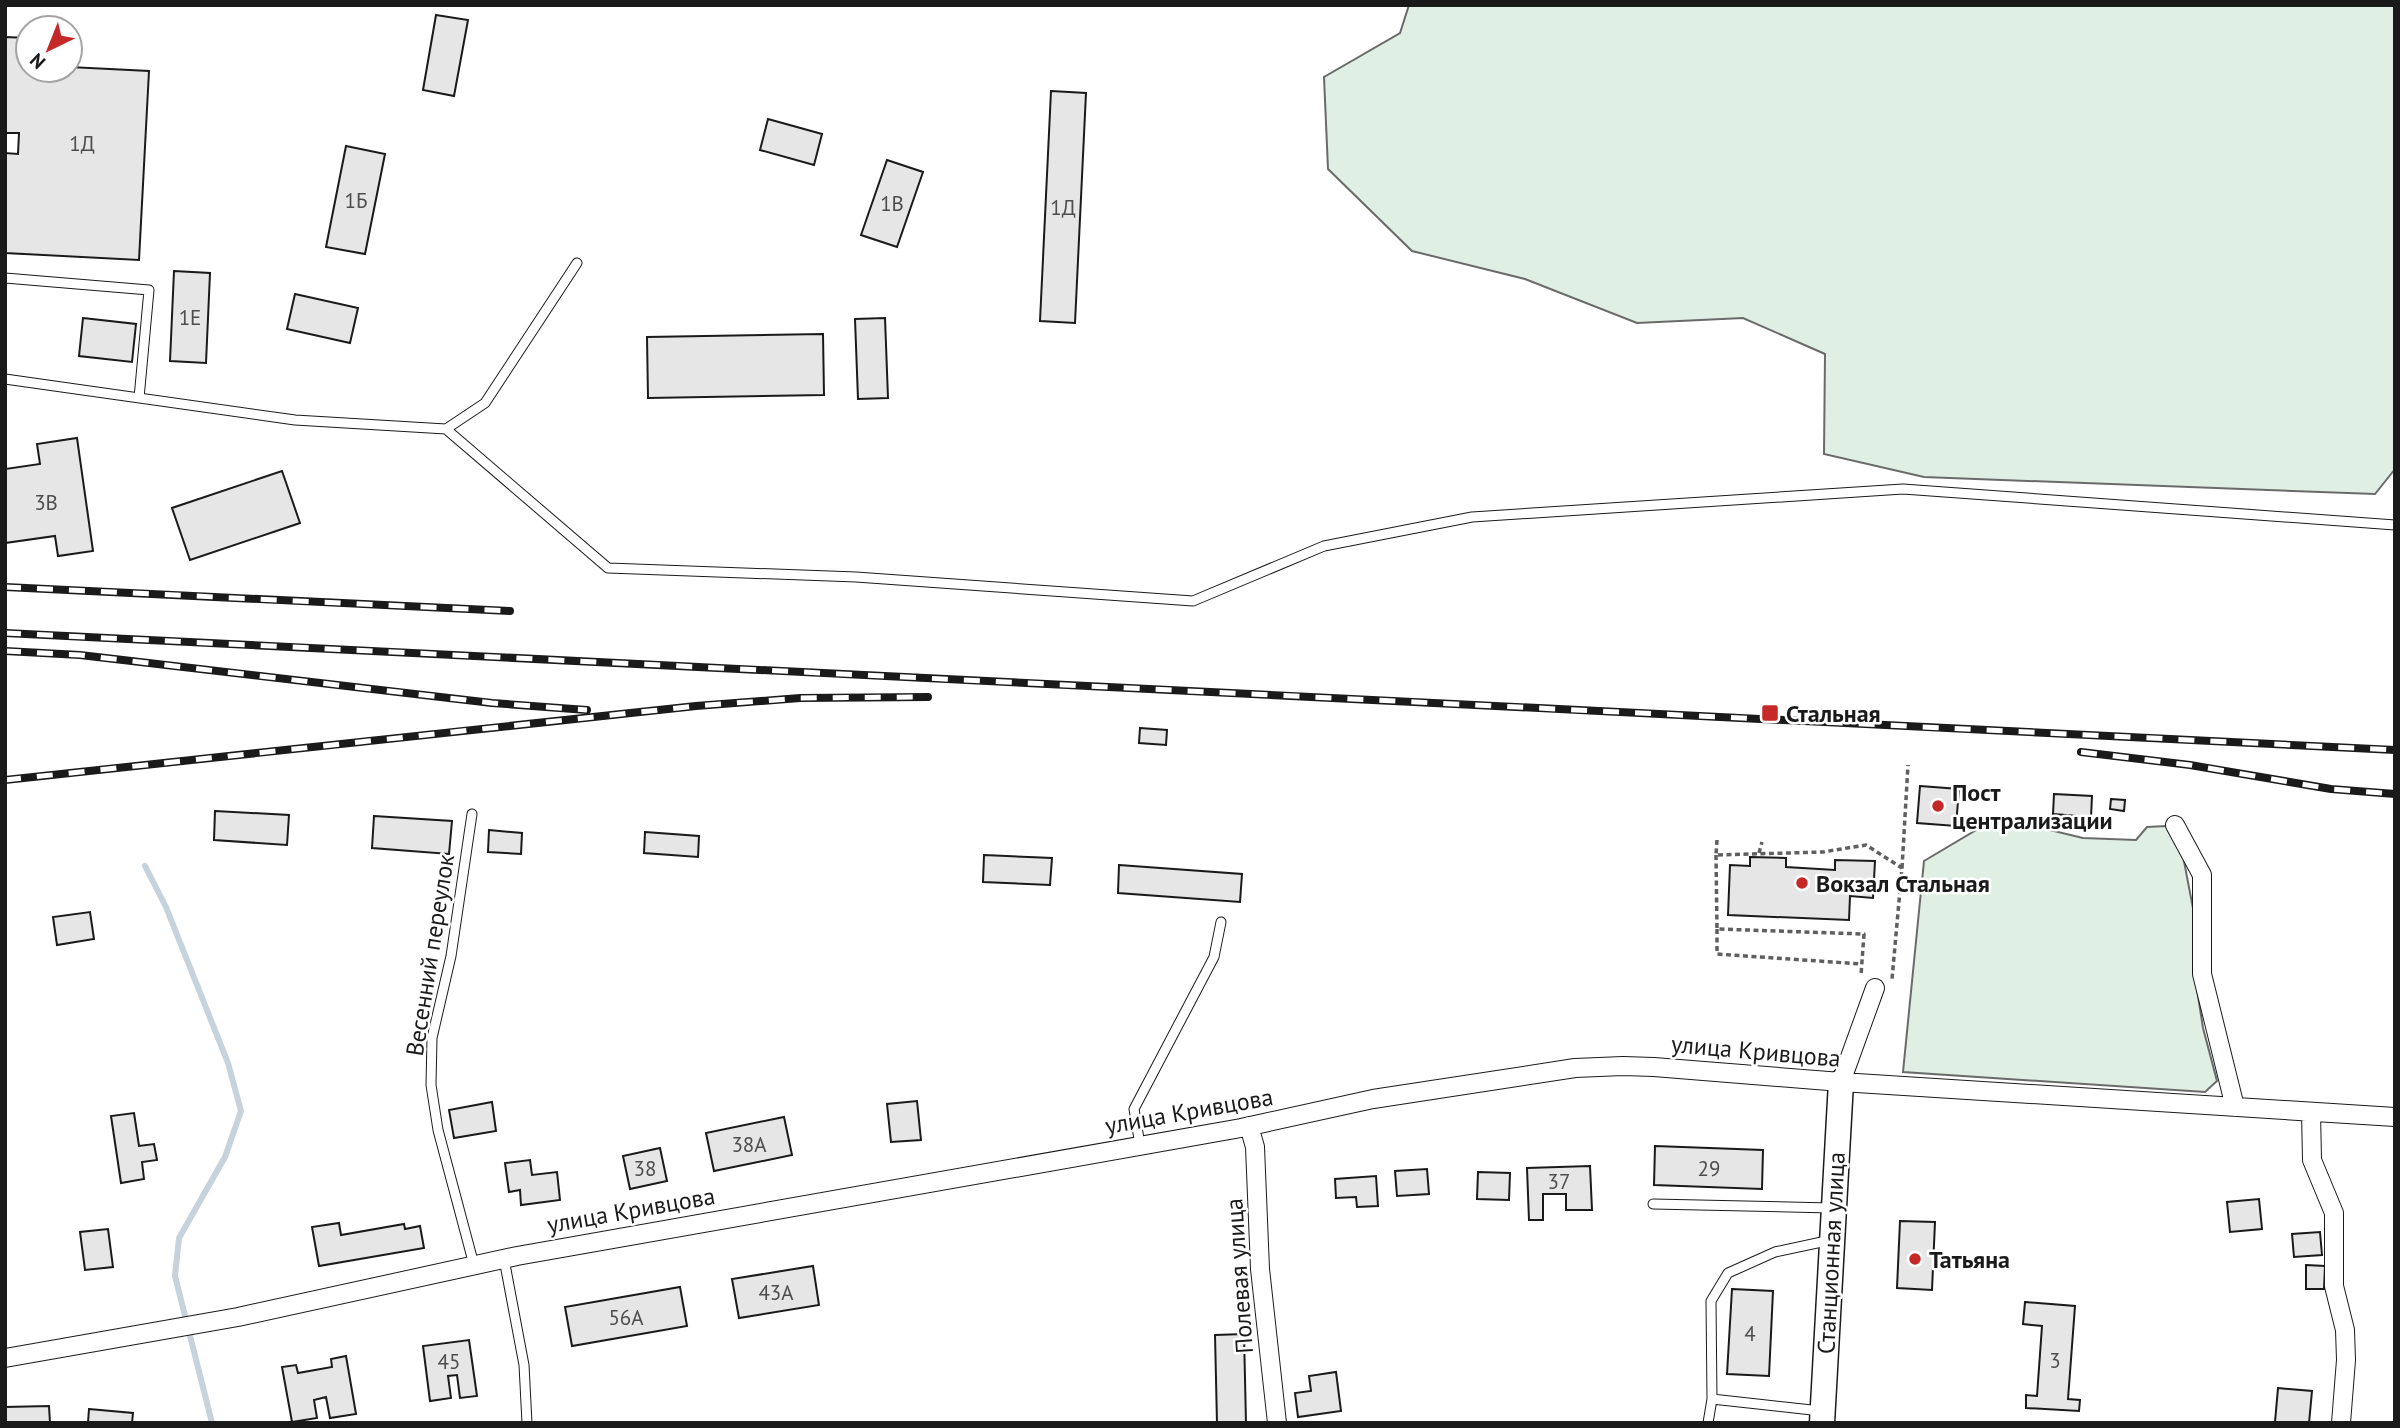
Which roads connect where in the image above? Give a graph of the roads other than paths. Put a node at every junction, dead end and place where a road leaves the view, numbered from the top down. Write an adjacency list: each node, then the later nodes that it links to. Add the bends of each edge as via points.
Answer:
1 (577, 263): 5 (lane, via 485,403)
2 (5, 278): 4 (lane, via 149,290)
3 (5, 379): 4 (lane)
4 (139, 398): 5 (lane, via 295,420)
5 (446, 429): 6 (lane, via 608,568 856,577 1193,601 1324,546 1472,517 1903,489)
6 (2395, 525)
7 (472, 814): 21 (lane, Весенний переулок, via 451,956 432,1038 431,1085)
8 (2175, 825): 12 (street, via 2202,875 2202,974)
9 (1221, 922): 16 (lane, via 1214,957 1133,1109)
10 (1875, 988): 11 (street)
11 (1841, 1082): 12 (street, улица Кривцова); 15 (street, улица Кривцова, via 1654,1067 1575,1068 1373,1099); 18 (street, Станционная улица)
12 (2235, 1107): 13 (street, улица Кривцова)
13 (2311, 1112): 14 (street, улица Кривцова); 28 (street, via 2312,1160 2334,1213 2334,1278 2346,1360)
14 (2395, 1117)
15 (1249, 1126): 16 (street, улица Кривцова); 26 (street, Полевая улица, via 1255,1147 1260,1269)
16 (1140, 1145): 20 (street, улица Кривцова)
17 (1653, 1204): 18 (lane)
18 (1834, 1208): 19 (street, Станционная улица)
19 (1831, 1240): 23 (lane, via 1775,1252 1728,1273 1711,1301); 24 (street, Станционная улица)
20 (503, 1258): 21 (street, улица Кривцова); 25 (lane, via 524,1365)
21 (474, 1265): 22 (street, улица Кривцова, via 238,1317)
22 (5, 1359)
23 (1712, 1399): 24 (lane); 27 (lane)
24 (1822, 1417)
25 (527, 1423)
26 (1277, 1423)
27 (1708, 1423)
28 (2341, 1423)

